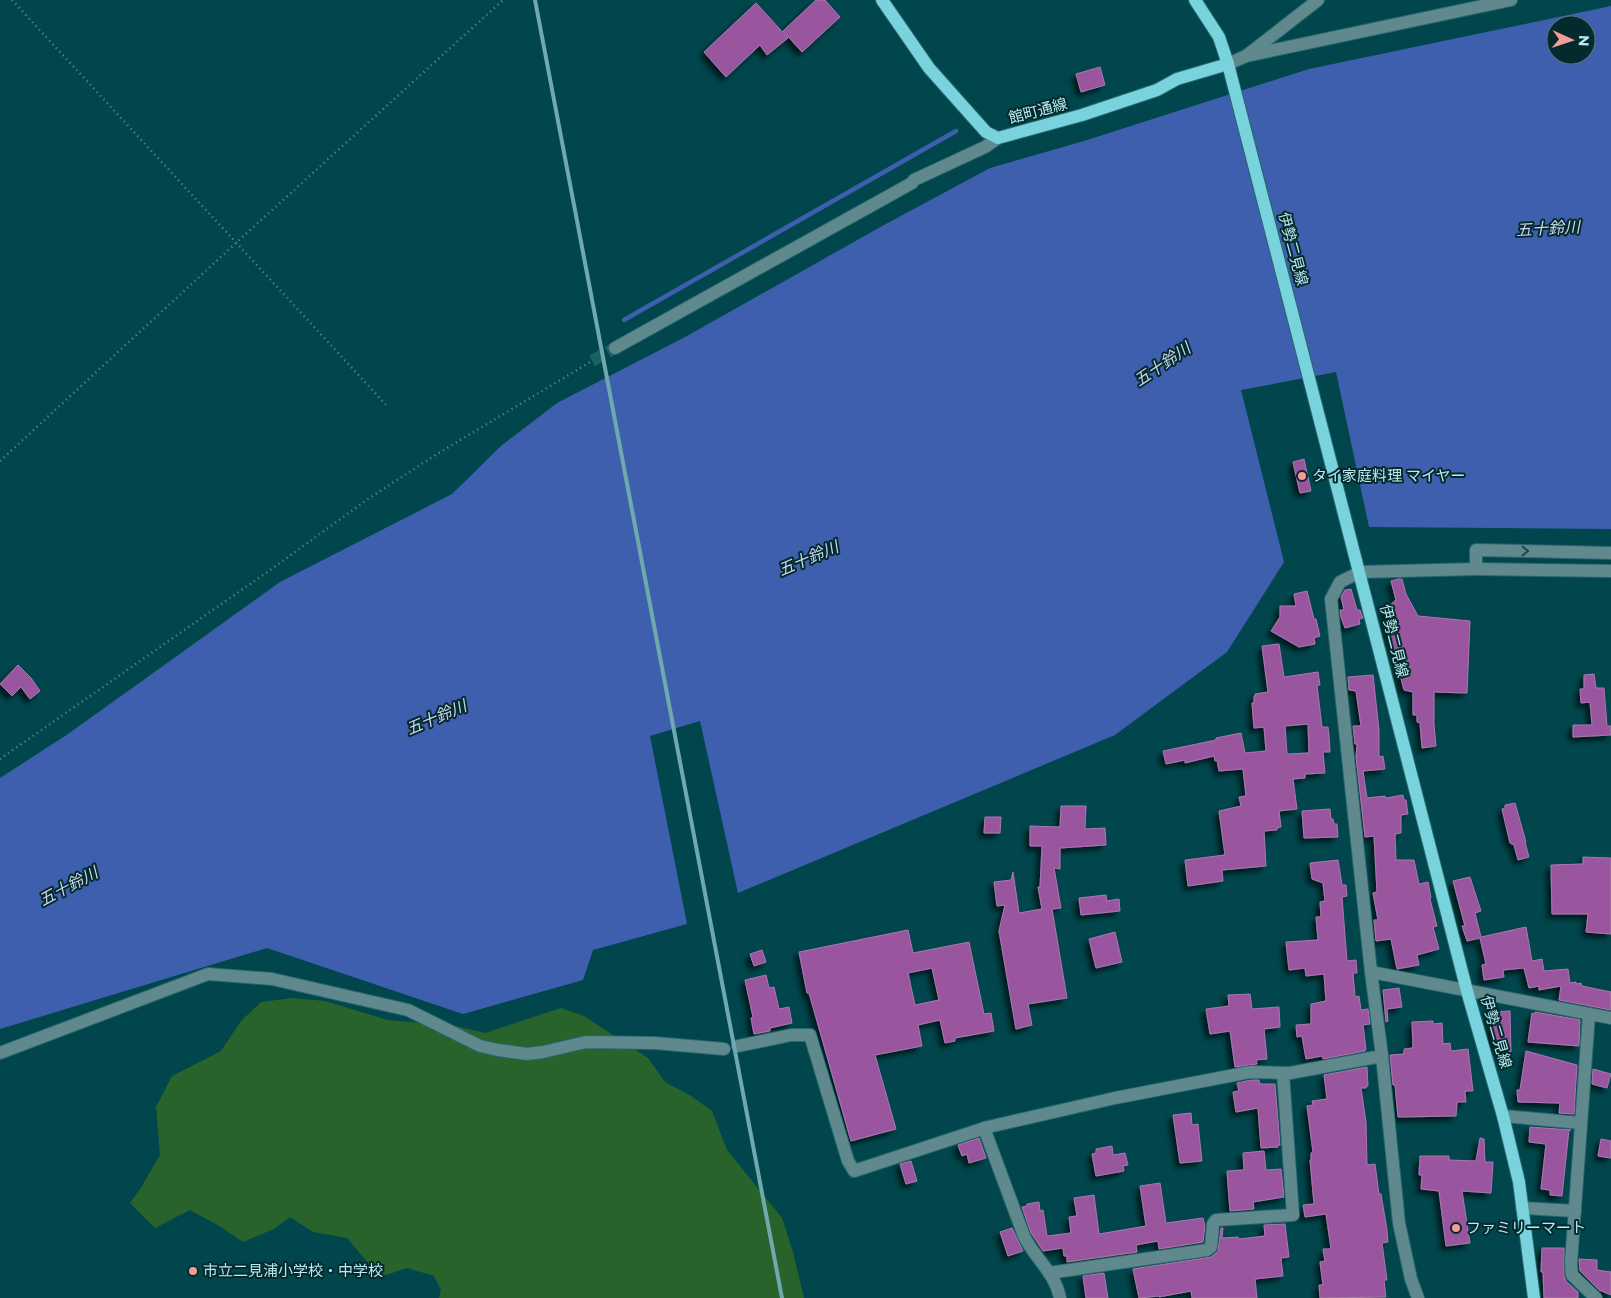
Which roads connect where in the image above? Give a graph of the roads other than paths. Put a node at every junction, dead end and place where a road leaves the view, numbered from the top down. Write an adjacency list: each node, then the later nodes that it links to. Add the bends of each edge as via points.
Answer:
1 (882, 0): 7 (main road, 館町通線, via 929,68 986,132)
2 (1195, 0): 6 (main road, 伊勢二見線, via 1219,37)
3 (1318, 0): 5 (street)
4 (1511, 0): 5 (street)
5 (1246, 56): 6 (street)
6 (1228, 64): 7 (main road, 館町通線, via 1176,79 1157,90 1082,116); 12 (main road, 伊勢二見線)
7 (998, 138): 8 (street, via 914,180)
8 (615, 348)
9 (1611, 553): 10 (street, one-way to 9, via 1476,550)
10 (1476, 569): 11 (street); 12 (street)
11 (1611, 571)
12 (1360, 572): 13 (street, via 1340,582 1331,599); 14 (main road, 伊勢二見線)
13 (1371, 972): 14 (street); 20 (street)
14 (1467, 991): 15 (street); 22 (main road, 伊勢二見線)
15 (1589, 1014): 16 (street); 23 (street)
16 (1611, 1018)
17 (738, 1046): 24 (street, via 791,1035 810,1035 848,1161 854,1170)
18 (724, 1050): 19 (street, via 655,1043 586,1042 527,1054 498,1050 480,1046 408,1010 272,979 208,974)
19 (0, 1053)
20 (1382, 1056): 21 (street); 28 (street, via 1400,1223)
21 (1283, 1073): 24 (street, via 1250,1072); 27 (street, via 1294,1215 1216,1220 1211,1247 1207,1250)
22 (1503, 1116): 23 (street); 25 (main road, 伊勢二見線)
23 (1581, 1123): 26 (street)
24 (984, 1128): 27 (street, via 1024,1236)
25 (1522, 1208): 26 (street); 33 (main road, 伊勢二見線)
26 (1575, 1211): 34 (street, via 1572,1275)
27 (1049, 1273): 29 (street)
28 (1410, 1279): 31 (street); 32 (street)
29 (1058, 1292): 30 (street)
30 (1071, 1298)
31 (1410, 1298)
32 (1418, 1298)
33 (1534, 1298)
34 (1596, 1298)

